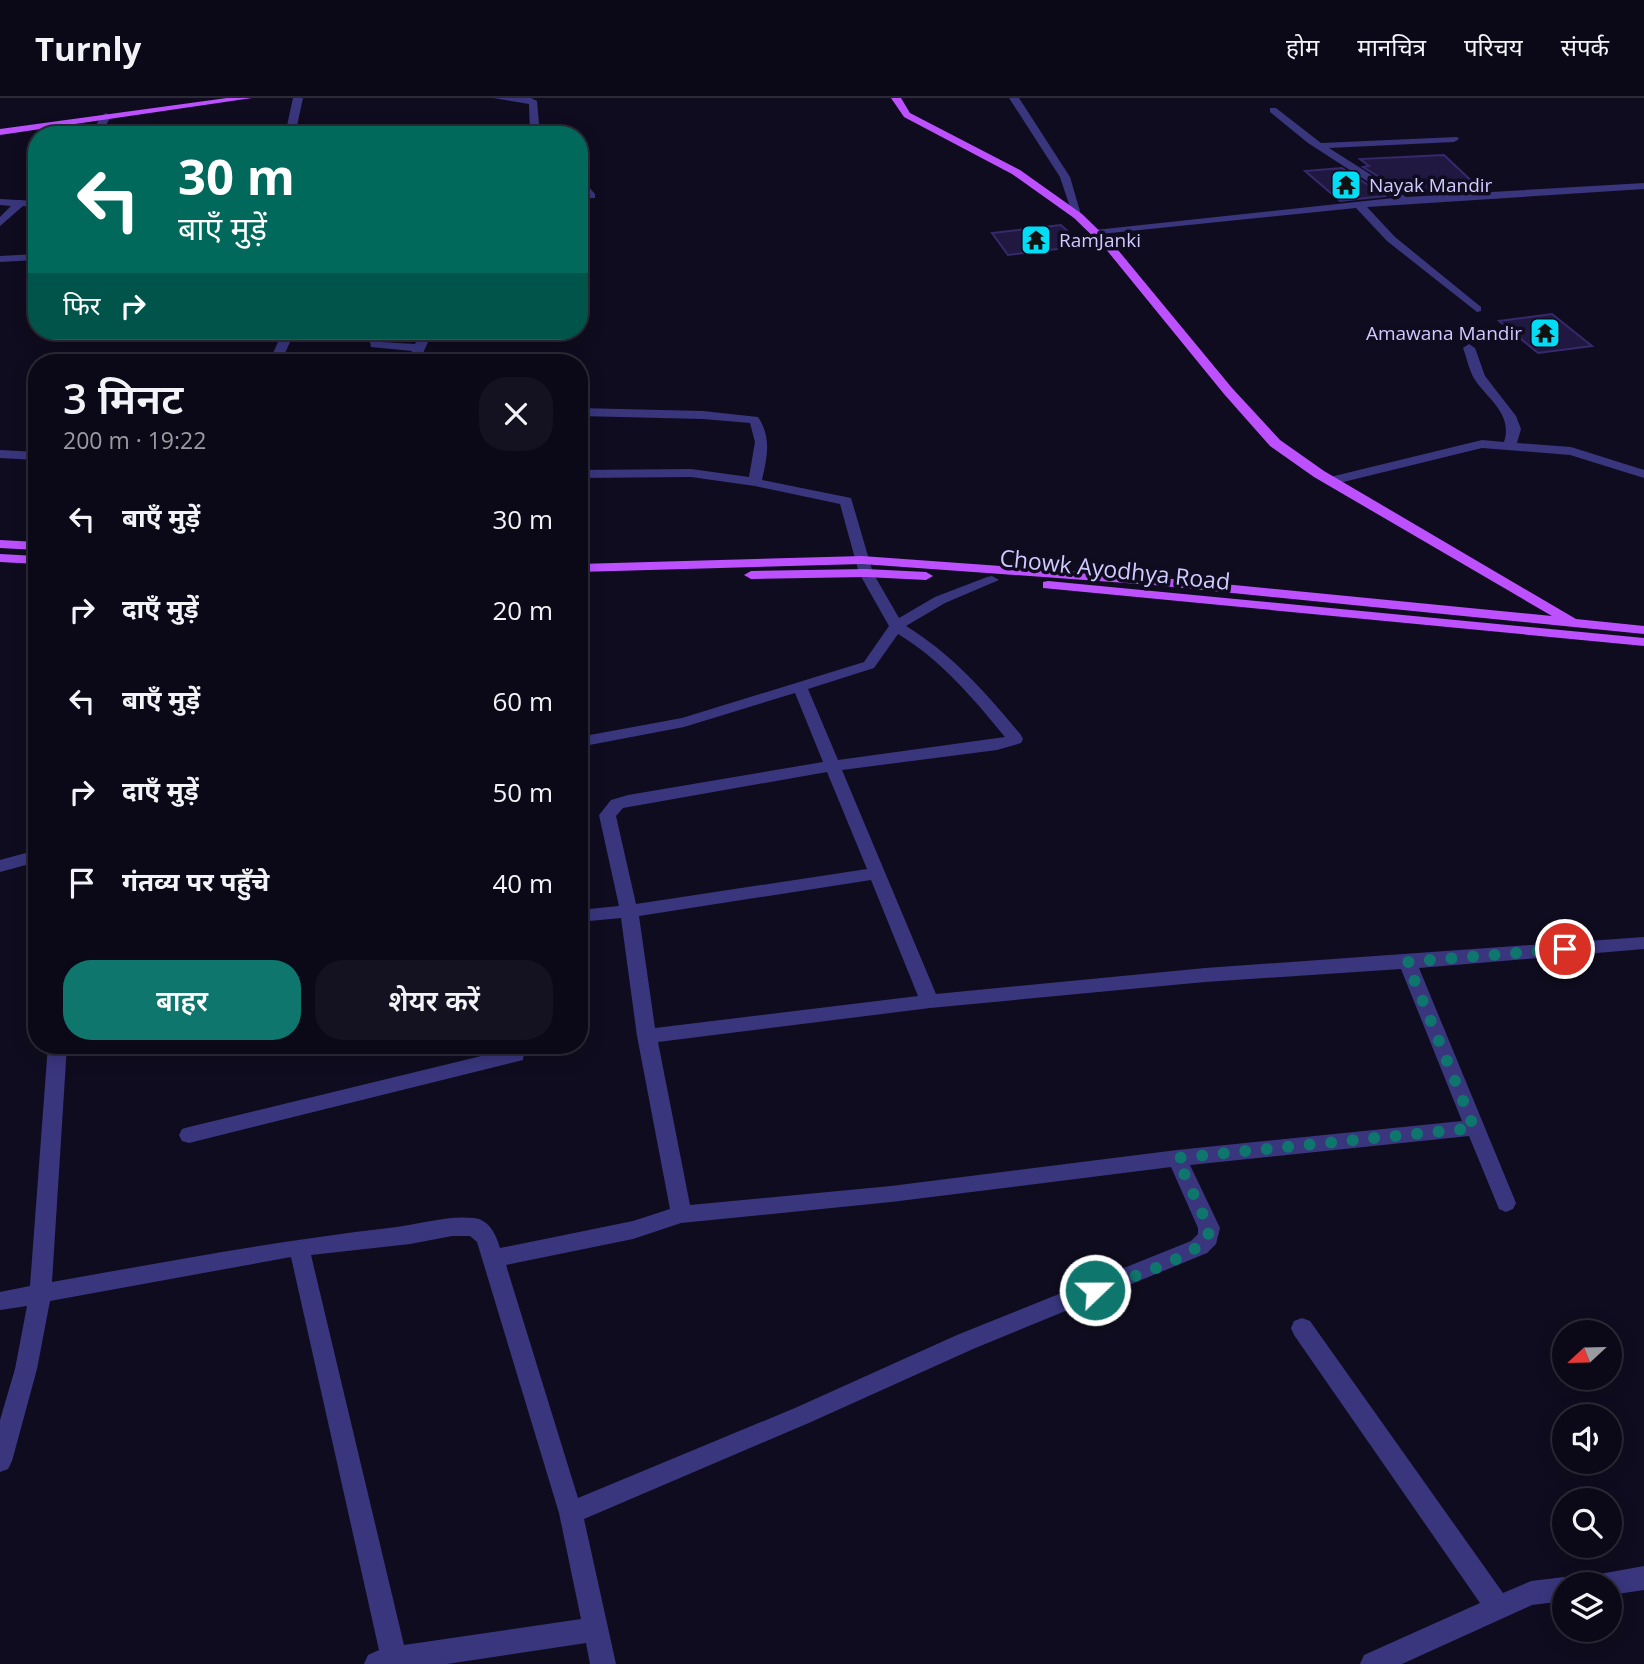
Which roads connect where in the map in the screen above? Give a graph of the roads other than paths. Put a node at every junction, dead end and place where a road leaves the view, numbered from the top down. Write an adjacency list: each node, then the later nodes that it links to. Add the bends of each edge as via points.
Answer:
1 (242, 98): 7 (main road)
2 (298, 98): 10 (street)
3 (498, 98): 11 (street, via 534,103)
4 (896, 98): 24 (main road, via 907,115 1016,172)
5 (1014, 98): 24 (street, via 1065,177)
6 (1273, 110): 15 (street)
7 (106, 116): 8 (main road); 9 (street)
8 (40, 126)
9 (101, 126)
10 (292, 126)
11 (535, 126)
12 (28, 128): 13 (main road)
13 (0, 132)
14 (1454, 139): 15 (street)
15 (1321, 146): 19 (street)
16 (1644, 186): 19 (street)
17 (588, 192): 18 (street)
18 (591, 196)
19 (1403, 200): 23 (street)
20 (0, 202): 21 (street)
21 (20, 203): 22 (street); 25 (street)
22 (28, 203)
23 (1359, 205): 26 (street); 29 (street, via 1391,239)
24 (1078, 216): 26 (main road)
25 (0, 223)
26 (1095, 233): 41 (main road, via 1275,443)
27 (28, 257): 28 (street)
28 (0, 259)
29 (1477, 309)
30 (374, 340): 32 (street, via 375,345)
31 (424, 340): 32 (street)
32 (420, 348): 34 (street)
33 (1469, 348): 36 (street, via 1479,377 1510,416 1515,429)
34 (417, 354)
35 (588, 412): 42 (street, via 754,420 762,447)
36 (1510, 444): 40 (street, via 1572,451); 41 (street, via 1482,444)
37 (0, 454): 38 (street)
38 (28, 456)
39 (588, 474): 42 (street, via 691,473)
40 (1644, 474)
41 (1331, 481): 51 (main road)
42 (755, 482): 47 (street, via 846,501)
43 (0, 544): 44 (main road)
44 (28, 546)
45 (0, 558): 46 (main road)
46 (28, 560)
47 (864, 567): 48 (main road); 49 (main road, Chowk Ayodhya Road); 50 (main road, Chowk Ayodhya Road); 51 (main road, via 1153,581); 52 (street)
48 (588, 568)
49 (588, 578)
50 (992, 580): 52 (street, via 940,600); 54 (main road, Chowk Ayodhya Road)
51 (1576, 624): 53 (main road); 54 (main road)
52 (896, 626): 56 (street, via 869,664); 58 (street, via 922,642 974,689 1015,739)
53 (1644, 630)
54 (1603, 640): 55 (main road, Chowk Ayodhya Road)
55 (1644, 642)
56 (800, 687): 57 (street, via 684,722); 58 (street)
57 (588, 740)
58 (833, 766): 61 (street); 62 (street, via 617,804 607,815)
59 (28, 858): 60 (street)
60 (0, 866)
61 (877, 873): 62 (street); 66 (street)
62 (629, 911): 63 (street); 67 (street)
63 (588, 915)
64 (1644, 943): 65 (street)
65 (1407, 962): 66 (street, via 1205,975); 70 (street)
66 (930, 1001): 67 (street)
67 (647, 1036): 74 (street)
68 (62, 1054): 77 (street)
69 (516, 1054): 71 (street)
70 (1474, 1128): 72 (street); 73 (street)
71 (189, 1135)
72 (1177, 1158): 74 (street, via 891,1194); 81 (street, via 1209,1228 1208,1238 1199,1247 965,1342)
73 (1506, 1203)
74 (681, 1214): 76 (street, via 633,1230)
75 (299, 1247): 76 (street, via 475,1227 486,1237); 77 (street); 87 (street)
76 (493, 1259): 81 (street)
77 (40, 1295): 78 (street); 80 (street, via 26,1369)
78 (0, 1301)
79 (1302, 1328): 85 (street)
80 (0, 1461)
81 (571, 1513): 86 (street)
82 (1644, 1578): 83 (street)
83 (1622, 1581)
84 (1552, 1591): 85 (street)
85 (1499, 1608): 89 (street)
86 (596, 1629): 87 (street); 88 (street)
87 (386, 1661)
88 (603, 1664)
89 (1373, 1664)

